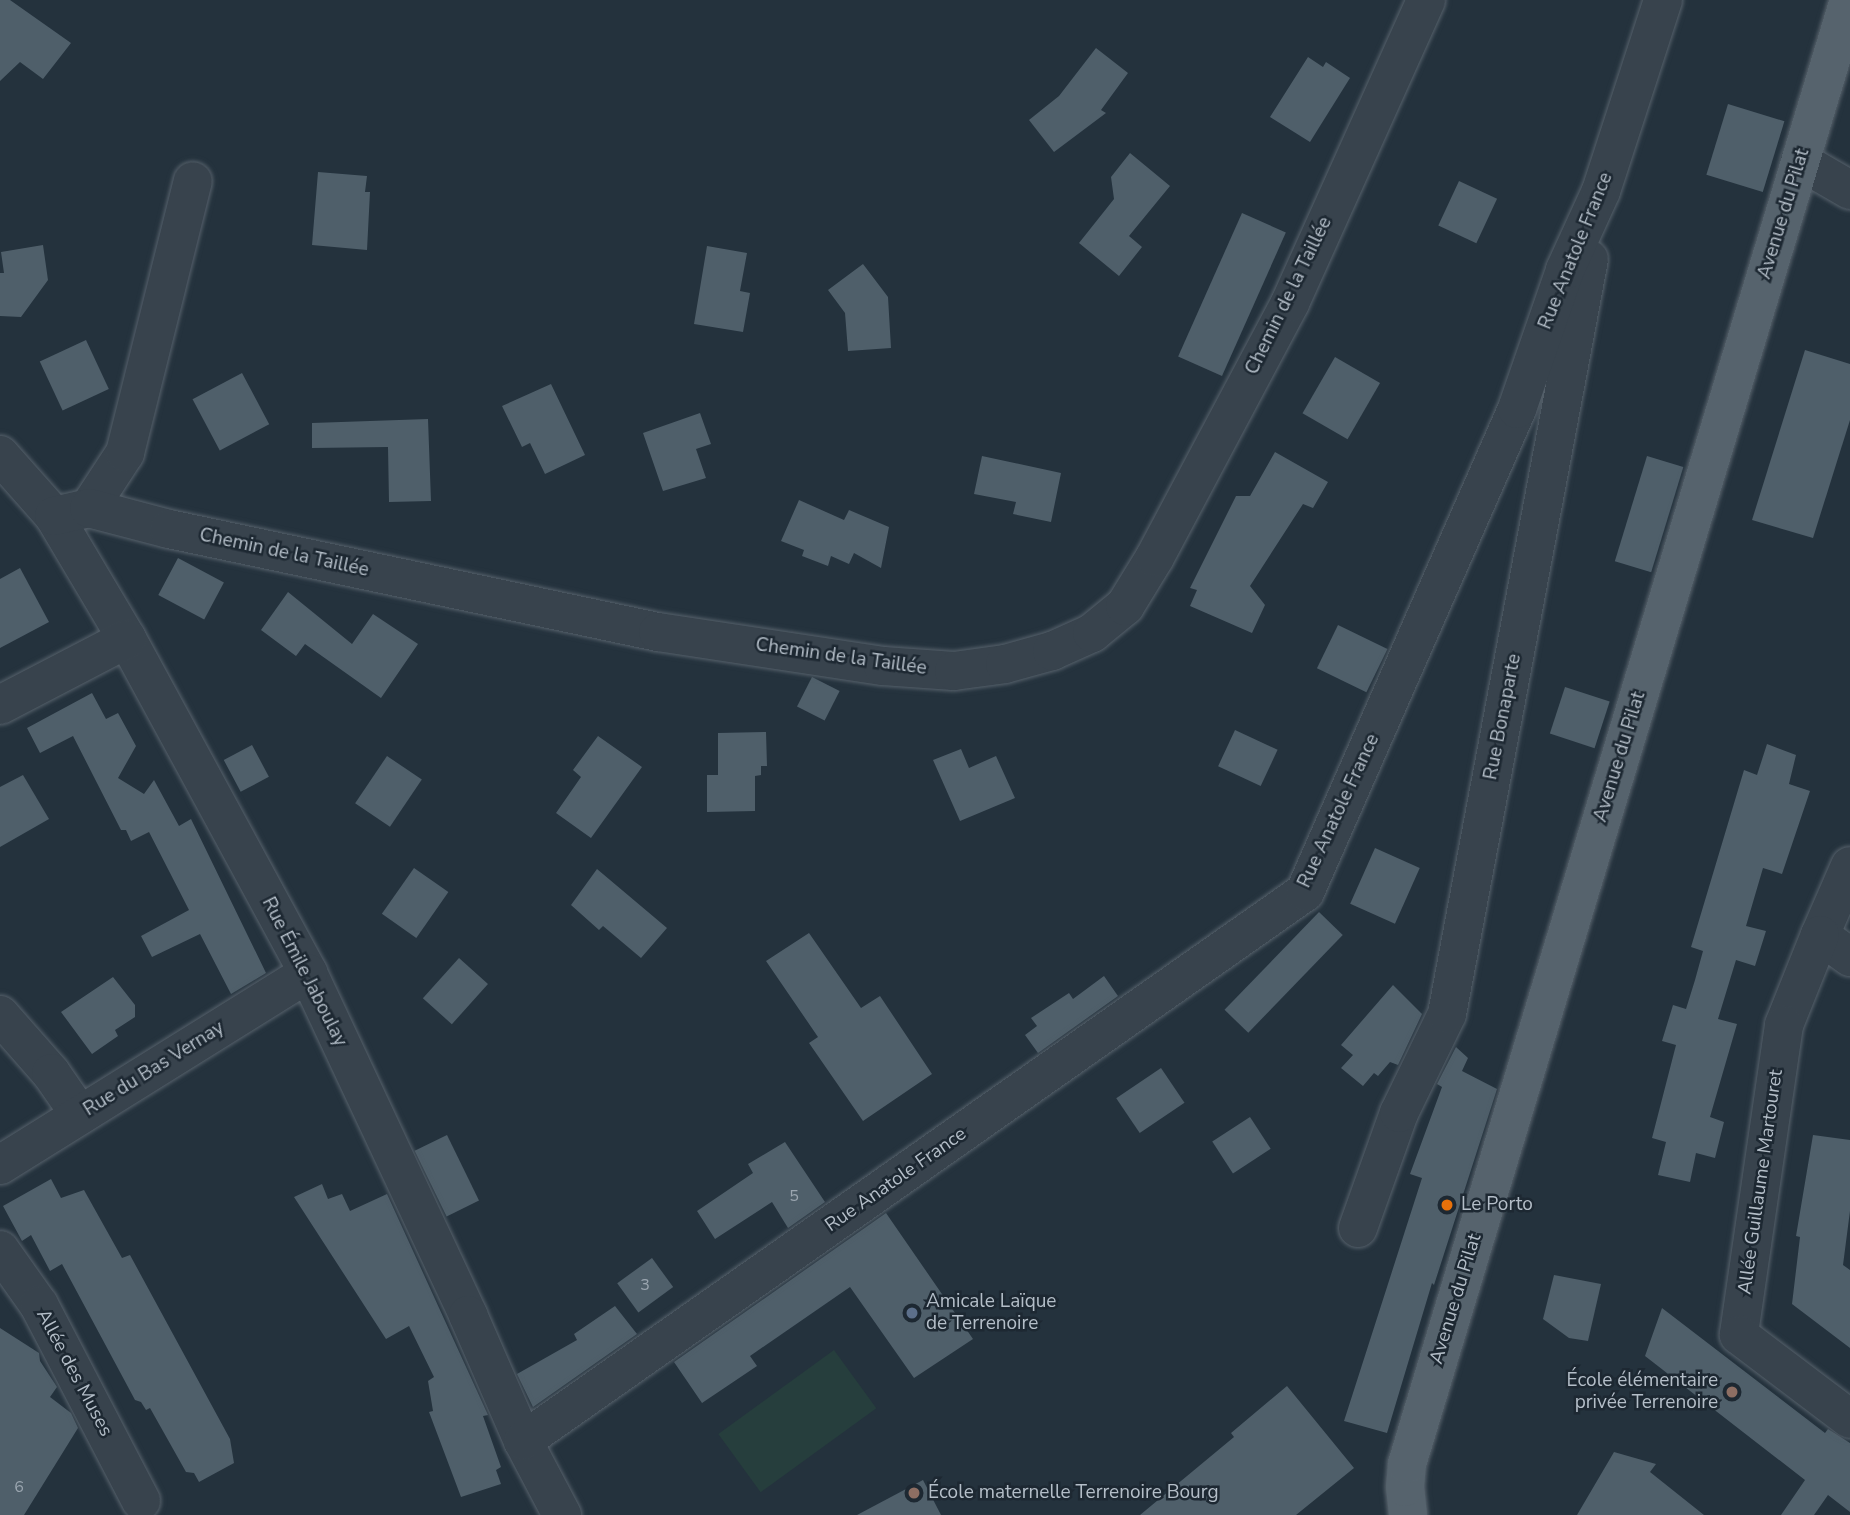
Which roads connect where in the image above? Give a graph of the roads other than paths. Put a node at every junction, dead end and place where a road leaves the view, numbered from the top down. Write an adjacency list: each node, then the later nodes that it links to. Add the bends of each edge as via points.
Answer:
1 (1426, 0): 9 (street, Chemin de la Taillée, via 1290,303 1155,557 1125,606 1093,633 1052,651 954,671 883,666 658,632)
2 (1663, 0): 7 (street, Rue Anatole France)
3 (1849, 0): 4 (main road, Avenue du Pilat)
4 (1800, 161): 6 (street); 24 (main road, Avenue du Pilat, via 1410,1451 1405,1487)
5 (193, 181): 9 (street, via 125,453)
6 (1850, 190)
7 (1601, 191): 18 (street, Rue Bonaparte, via 1447,1014 1399,1113); 21 (street, Rue Anatole France, via 1565,270 1517,409 1305,892)
8 (0, 455): 9 (street, Rue Émile Jaboulay)
9 (72, 512): 10 (street, Rue Émile Jaboulay)
10 (127, 639): 11 (street); 14 (street, Rue Émile Jaboulay)
11 (0, 705)
12 (1850, 866): 13 (street)
13 (1835, 946): 20 (street, Allée Guillaume Martouret, via 1784,1025 1739,1335)
14 (307, 973): 16 (street, Rue du Bas Vernay); 21 (street, Rue Émile Jaboulay)
15 (0, 1015): 16 (street, via 51,1073)
16 (80, 1115): 17 (street, Rue du Bas Vernay)
17 (0, 1164)
18 (1358, 1228)
19 (0, 1250): 22 (street, Allée des Muses, via 38,1305)
20 (1850, 1419)
21 (523, 1441): 23 (street, Rue Émile Jaboulay)
22 (141, 1501)
23 (562, 1515)
24 (1408, 1515)

